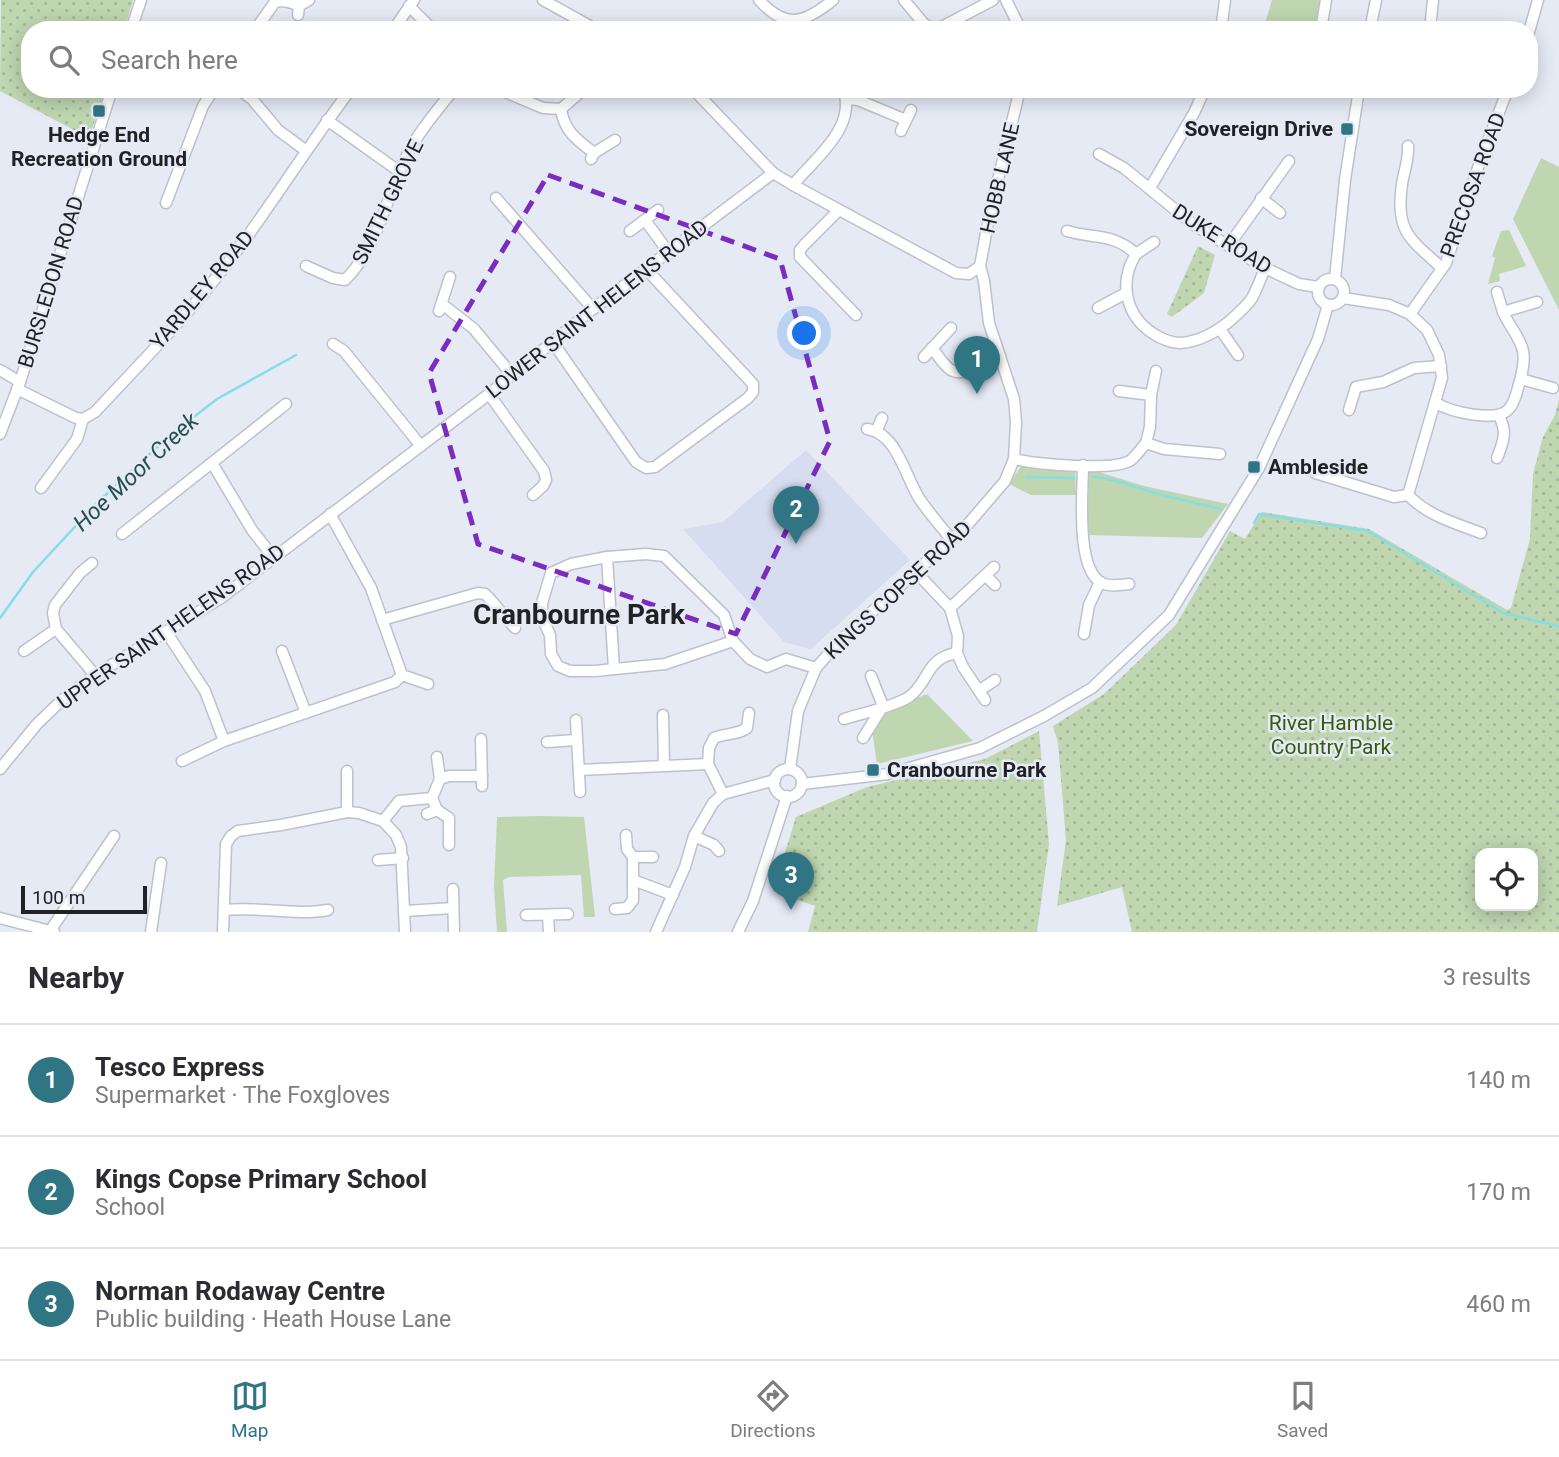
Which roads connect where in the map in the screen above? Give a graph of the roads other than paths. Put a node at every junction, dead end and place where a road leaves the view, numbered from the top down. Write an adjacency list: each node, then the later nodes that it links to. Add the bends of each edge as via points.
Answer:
1 (141, 0): 16 (street)
2 (280, 0): 3 (street, via 290,1 298,11); 17 (street)
3 (309, 0)
4 (543, 0): 20 (street)
5 (758, 0): 21 (street)
6 (833, 0): 22 (street)
7 (904, 0): 23 (street)
8 (993, 0): 24 (street)
9 (1006, 0): 25 (street)
10 (1225, 0): 26 (street)
11 (1326, 0): 27 (street)
12 (1376, 0): 28 (street)
13 (1433, 0): 29 (street)
14 (1538, 0): 30 (street)
15 (412, 3): 18 (street); 19 (street)
16 (134, 21)
17 (261, 21)
18 (399, 21)
19 (426, 21)
20 (581, 21)
21 (790, 21)
22 (807, 21)
23 (922, 21)
24 (952, 21)
25 (1016, 21)
26 (1222, 21)
27 (1322, 21)
28 (1372, 21)
29 (1431, 21)
30 (1532, 21)
31 (109, 98): 103 (street, BURSLEDON ROAD)
32 (208, 98): 61 (street, via 173,168)
33 (251, 98): 52 (street, via 278,130)
34 (344, 98): 47 (street, YARDLEY ROAD)
35 (447, 98): 55 (street, SMITH GROVE, via 412,146)
36 (519, 98): 45 (street, via 543,108)
37 (574, 98): 45 (street)
38 (702, 98): 56 (street)
39 (845, 98): 57 (street, via 839,131)
40 (854, 98): 48 (street)
41 (1018, 98): 73 (street, HOBB LANE)
42 (1201, 98): 58 (street)
43 (1358, 98): 78 (street)
44 (1505, 98): 75 (street, PRECOSA ROAD)
45 (562, 109): 50 (street, via 563,122 592,156)
46 (911, 110): 48 (street)
47 (327, 120): 52 (street, YARDLEY ROAD); 55 (street)
48 (906, 120): 49 (street)
49 (901, 131)
50 (615, 141)
51 (1408, 146): 75 (street, via 1401,197 1403,227)
52 (305, 150): 113 (street, YARDLEY ROAD, via 205,292 95,412)
53 (1099, 154): 58 (street, DUKE ROAD)
54 (1289, 161): 60 (street)
55 (400, 172): 72 (street, SMITH GROVE, via 376,236 350,275 345,280 333,278)
56 (773, 173): 57 (street); 70 (street, LOWER SAINT HELENS ROAD)
57 (793, 185): 63 (street)
58 (1150, 188): 69 (street, DUKE ROAD, via 1173,210)
59 (496, 198): 86 (street)
60 (1261, 198): 64 (street); 69 (street)
61 (166, 203)
62 (658, 210): 65 (street)
63 (839, 210): 73 (street, via 956,273 970,274); 88 (street, via 804,244 800,257)
64 (1280, 213)
65 (645, 220): 67 (street); 70 (street)
66 (1067, 231): 71 (street, via 1123,242)
67 (630, 232)
68 (1154, 242): 71 (street)
69 (1229, 245): 74 (street, DUKE ROAD)
70 (669, 253): 76 (street, LOWER SAINT HELENS ROAD)
71 (1136, 254): 81 (street)
72 (306, 266)
73 (980, 267): 97 (street)
74 (1265, 268): 79 (street, DUKE ROAD, via 1299,284); 91 (street, via 1251,300)
75 (1442, 268): 89 (street, PRECOSA ROAD)
76 (647, 270): 86 (street, LOWER SAINT HELENS ROAD); 92 (street, via 753,384 748,398 655,467 646,468 636,462)
77 (450, 277): 101 (street, via 441,307 474,329)
78 (1335, 279): 79 (street, via 1324,280); 82 (street, via 1344,289)
79 (1318, 287): 84 (street, via 1320,300)
80 (1497, 292): 87 (street)
81 (1126, 293): 85 (street); 91 (street, via 1145,330 1164,340 1199,339)
82 (1343, 298): 84 (street); 89 (street, via 1389,305)
83 (1537, 303): 87 (street)
84 (1328, 305): 179 (street, via 1318,339 1259,468 1233,512 1169,615 1092,688 980,748 888,774)
85 (1098, 307)
86 (593, 309): 92 (street, LOWER SAINT HELENS ROAD)
87 (1503, 312): 102 (street, via 1524,353)
88 (852, 313)
89 (1410, 314): 98 (street, via 1427,330)
90 (951, 328): 94 (street)
91 (1220, 329): 95 (street, via 1236,343)
92 (552, 341): 101 (street, LOWER SAINT HELENS ROAD)
93 (333, 344): 116 (street, via 344,351)
94 (932, 348): 96 (street); 97 (street, via 951,370 959,372)
95 (1238, 355)
96 (924, 357)
97 (1000, 357): 119 (street, via 1014,399)
98 (1441, 366): 108 (street, via 1443,378); 110 (street, via 1414,368 1383,382 1356,387)
99 (0, 370): 103 (street)
100 (1156, 371): 107 (street)
101 (512, 375): 106 (street, LOWER SAINT HELENS ROAD)
102 (1521, 379): 104 (street); 111 (street, via 1516,398)
103 (18, 385): 113 (street); 114 (street, BURSLEDON ROAD)
104 (1553, 388)
105 (1119, 391): 107 (street)
106 (489, 394): 116 (street, LOWER SAINT HELENS ROAD); 124 (street, via 544,471 546,480)
107 (1151, 395): 115 (street)
108 (1436, 403): 111 (street, via 1447,410); 125 (street)
109 (286, 404): 120 (street)
110 (1349, 410)
111 (1499, 416): 118 (street, via 1505,436)
112 (883, 418): 129 (street, via 872,430 890,444 919,499)
113 (83, 419): 123 (street, via 77,439)
114 (0, 433)
115 (1146, 443): 117 (street); 121 (street, via 1130,461 1111,467)
116 (421, 446): 126 (street, UPPER SAINT HELENS ROAD)
117 (1220, 454)
118 (1497, 458)
119 (1014, 459): 121 (street); 129 (street, KINGS COPSE ROAD, via 1000,489)
120 (212, 463): 128 (street); 131 (street)
121 (1083, 465): 136 (street, via 1083,550)
122 (1315, 473): 125 (street, via 1394,497)
123 (41, 488)
124 (533, 495)
125 (1408, 495): 127 (street, via 1436,516)
126 (330, 514): 131 (street, UPPER SAINT HELENS ROAD); 140 (street, via 371,588)
127 (1481, 533)
128 (122, 534)
129 (950, 538): 134 (street, KINGS COPSE ROAD)
130 (607, 557): 145 (street, via 664,556 724,615); 150 (street); 150 (street, via 551,573 542,618 558,666 570,671)
131 (274, 558): 144 (street, UPPER SAINT HELENS ROAD)
132 (92, 563): 143 (street, via 55,605)
133 (994, 567): 135 (street)
134 (915, 572): 139 (street); 149 (street, KINGS COPSE ROAD)
135 (986, 576): 138 (street); 139 (street)
136 (1100, 582): 137 (street); 142 (street, via 1089,605)
137 (1126, 583)
138 (995, 585)
139 (950, 608): 148 (street, via 958,636)
140 (382, 620): 141 (street, via 478,593 485,594); 152 (street)
141 (515, 628)
142 (1087, 628)
143 (57, 629): 147 (street); 151 (street)
144 (167, 633): 151 (street, UPPER SAINT HELENS ROAD); 167 (street, via 205,691)
145 (733, 641): 149 (street, via 750,659 767,667 786,659); 150 (street, via 665,664)
146 (281, 650): 159 (street)
147 (24, 651)
148 (957, 653): 156 (street); 158 (street, via 943,655 933,664 910,696)
149 (816, 668): 174 (street, KINGS COPSE ROAD, via 797,711)
150 (614, 669)
151 (94, 675): 173 (street, UPPER SAINT HELENS ROAD, via 37,724)
152 (402, 675): 155 (street); 159 (street, via 395,682)
153 (871, 676): 158 (street)
154 (995, 680): 156 (street)
155 (428, 684)
156 (980, 690): 157 (street)
157 (985, 700)
158 (883, 706): 162 (street); 164 (street)
159 (306, 713): 167 (street)
160 (749, 713): 171 (street, via 747,728 714,738)
161 (663, 715): 172 (street)
162 (844, 719)
163 (576, 720): 166 (street)
164 (863, 738)
165 (481, 739): 177 (street, via 482,781)
166 (576, 740): 168 (street); 175 (street)
167 (224, 741): 170 (street)
168 (547, 741)
169 (437, 757): 177 (street)
170 (182, 761)
171 (708, 764): 172 (street); 181 (street)
172 (664, 765): 175 (street)
173 (0, 769)
174 (790, 769): 178 (street, via 779,772); 179 (street, via 799,773)
175 (579, 770): 180 (street)
176 (347, 771): 184 (street)
177 (440, 779): 183 (street)
178 (775, 780): 181 (street); 182 (street, via 779,793)
179 (802, 784): 182 (street, via 798,792)
180 (580, 792)
181 (723, 794): 188 (street)
182 (787, 796): 215 (street, via 753,901)
183 (432, 798): 185 (street, via 399,801); 189 (street, via 432,812 449,818)
184 (347, 812): 185 (street); 200 (street, via 231,836 226,844)
185 (383, 821): 193 (street, via 396,835)
186 (626, 835): 191 (street)
187 (114, 836): 208 (street)
188 (694, 836): 190 (street); 198 (street)
189 (449, 845)
190 (719, 847)
191 (633, 857): 192 (street); 196 (street)
192 (653, 857)
193 (403, 858): 194 (street); 203 (street)
194 (377, 860)
195 (161, 863): 209 (street)
196 (633, 880): 198 (street); 201 (street, via 633,900 627,908)
197 (453, 889): 199 (street)
198 (673, 895): 214 (street)
199 (453, 908): 203 (street); 212 (street)
200 (224, 909): 202 (street, via 304,914); 210 (street)
201 (615, 909)
202 (328, 910)
203 (405, 911): 211 (street)
204 (568, 914): 206 (street)
205 (526, 915): 206 (street)
206 (548, 915): 213 (street)
207 (0, 918): 208 (street)
208 (53, 931)
209 (151, 932)
210 (223, 932)
211 (405, 932)
212 (454, 932)
213 (549, 932)
214 (656, 932)
215 (738, 932)

